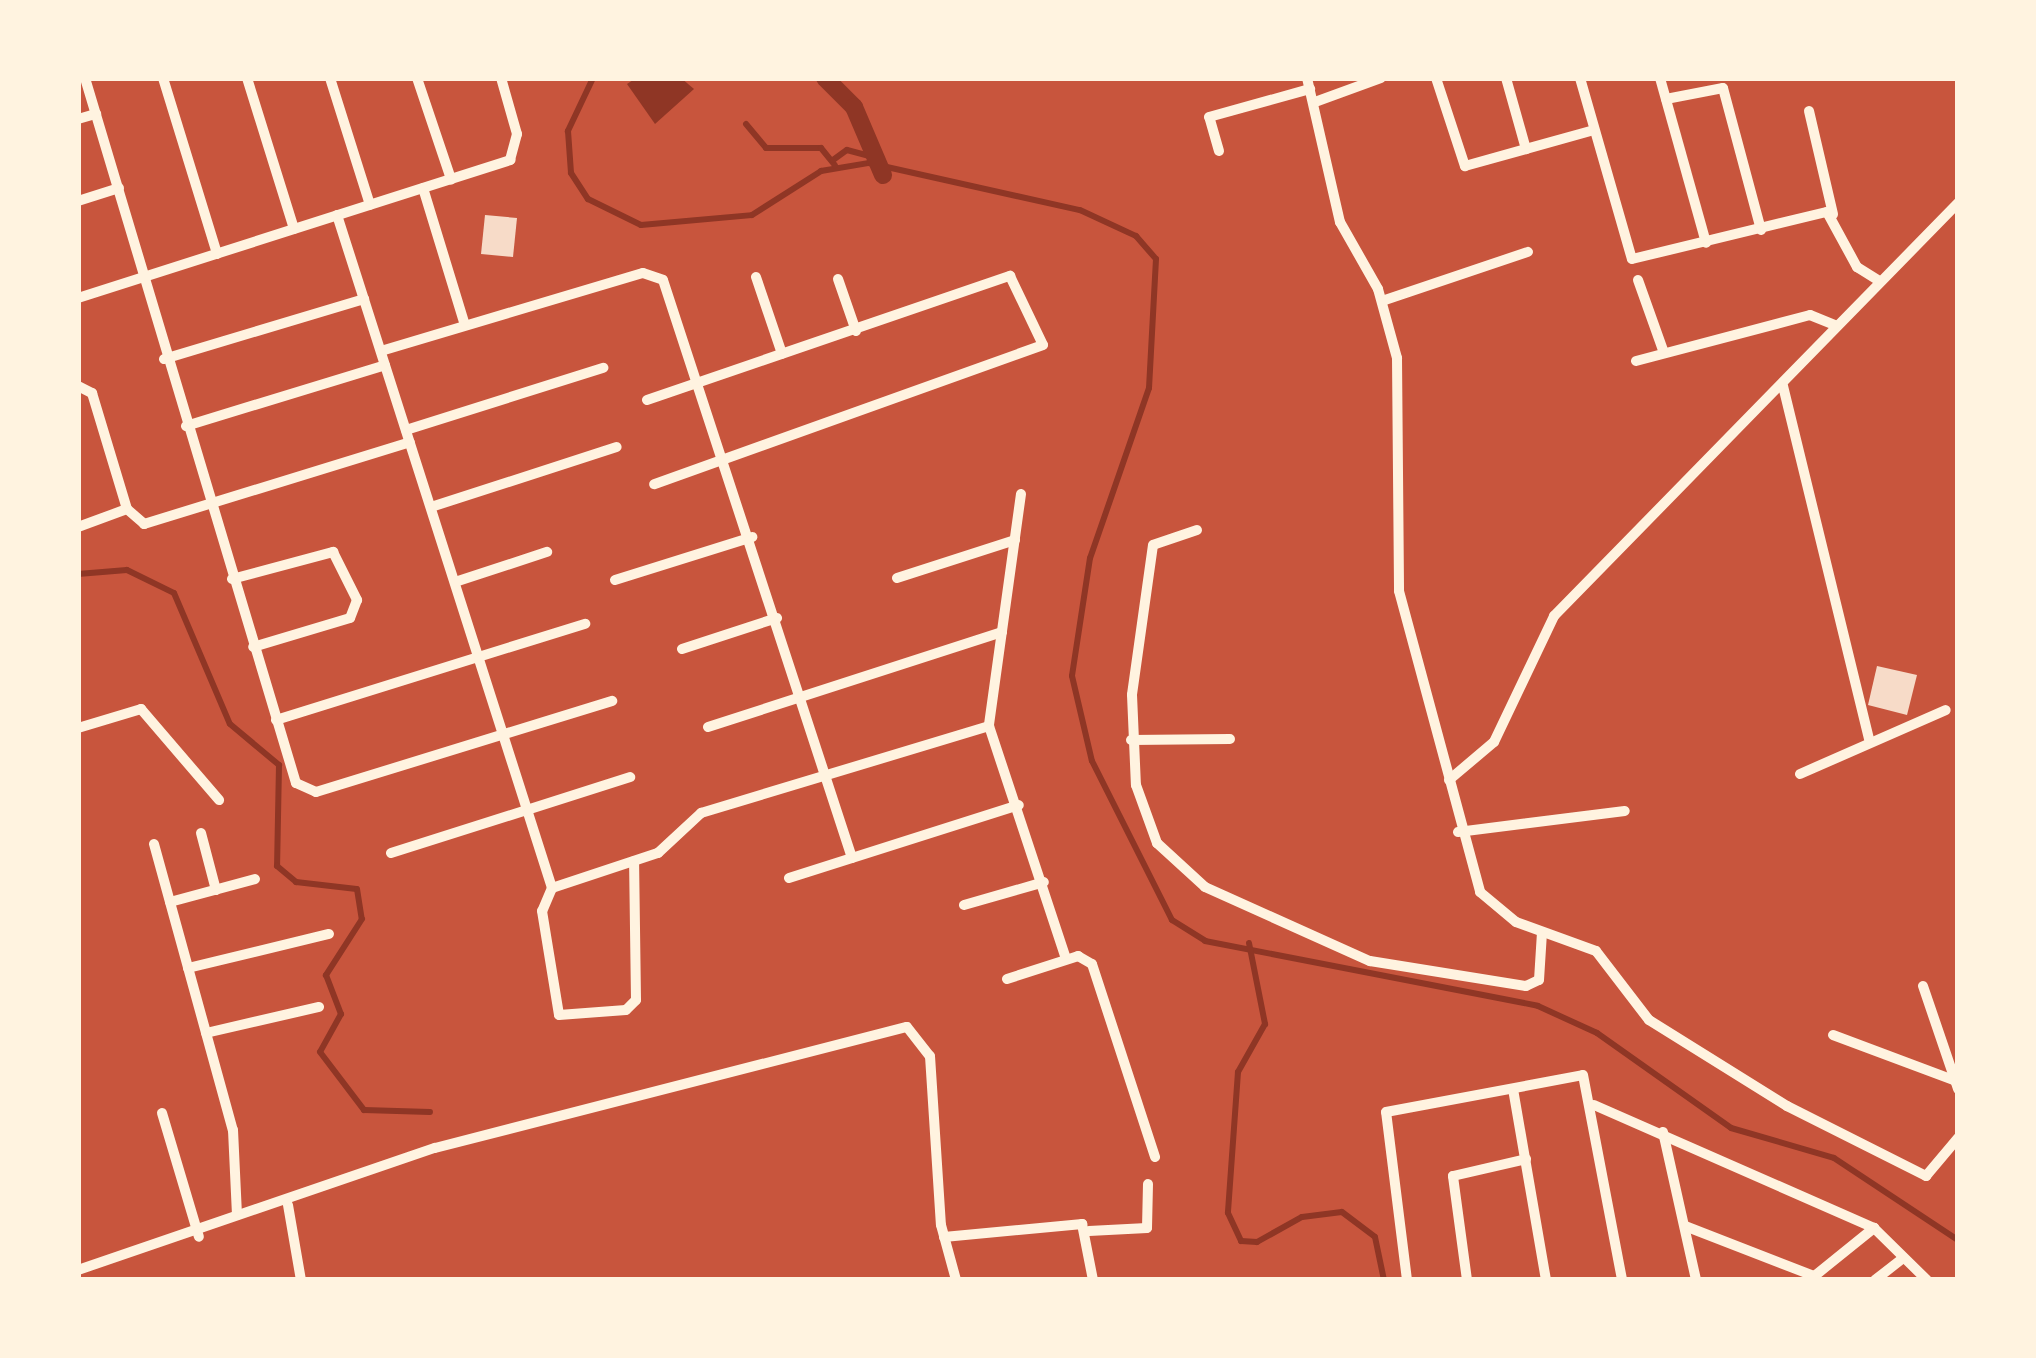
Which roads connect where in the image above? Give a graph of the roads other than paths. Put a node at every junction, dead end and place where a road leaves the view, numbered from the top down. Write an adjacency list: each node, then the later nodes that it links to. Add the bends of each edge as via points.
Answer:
1 (85, 78): 16 (street)
2 (163, 78): 34 (street)
3 (247, 78): 30 (street)
4 (330, 78): 27 (street)
5 (417, 78): 22 (street)
6 (501, 78): 22 (street, via 516,154)
7 (1381, 78): 15 (street)
8 (1436, 78): 20 (street, via 1459,161)
9 (1506, 78): 20 (street)
10 (1580, 78): 19 (street)
11 (1660, 78): 14 (street)
12 (1309, 83): 15 (street); 21 (street, via 1209,117)
13 (78, 96): 16 (street)
14 (1666, 99): 31 (street, via 1723,88); 32 (street)
15 (1315, 102): 42 (street, via 1340,222)
16 (94, 108): 18 (street); 23 (street)
17 (1809, 111): 28 (street)
18 (78, 119)
19 (1594, 130): 20 (street); 32 (street, via 1633,259)
20 (1526, 149)
21 (1219, 152)
22 (451, 179): 24 (street)
23 (119, 188): 25 (street); 35 (street)
24 (422, 188): 27 (street); 43 (street)
25 (78, 201)
26 (1958, 203): 39 (street)
27 (370, 205): 29 (street)
28 (1833, 214): 31 (street); 39 (street, via 1853,262)
29 (337, 215): 30 (street); 41 (street)
30 (294, 229): 34 (street)
31 (1761, 230): 32 (street)
32 (1706, 243)
33 (1528, 252): 42 (street)
34 (217, 254): 35 (street)
35 (147, 276): 40 (street); 49 (street)
36 (756, 277): 48 (street)
37 (838, 279): 45 (street)
38 (1638, 280): 47 (street)
39 (1878, 280): 44 (street)
40 (78, 298)
41 (364, 298): 46 (street); 49 (street)
42 (1382, 301): 95 (street, via 1400,383 1400,591)
43 (465, 326): 46 (street); 53 (street, via 643,273 675,294)
44 (1837, 326): 47 (street, via 1810,315); 55 (street)
45 (856, 331): 48 (street); 60 (street, via 1014,276 1043,346)
46 (381, 351): 51 (street)
47 (1664, 353): 50 (street)
48 (782, 354): 53 (street)
49 (164, 359): 57 (street)
50 (1636, 361)
51 (385, 365): 57 (street); 58 (street)
52 (603, 368): 58 (street)
53 (702, 380): 56 (street); 60 (street)
54 (78, 386): 65 (street, via 92,393)
55 (1783, 386): 91 (street); 95 (street, via 1554,616 1494,742)
56 (646, 400)
57 (186, 426): 63 (street)
58 (408, 436): 63 (street); 64 (street)
59 (617, 447): 64 (street)
60 (728, 462): 61 (street); 68 (street)
61 (654, 484)
62 (1022, 494): 69 (street)
63 (209, 505): 65 (street, via 144,524); 72 (street)
64 (431, 507): 74 (street)
65 (127, 509): 66 (street)
66 (78, 527)
67 (1197, 530): 90 (street, via 1154,545)
68 (752, 537): 73 (street); 75 (street)
69 (1015, 539): 71 (street); 77 (street)
70 (547, 552): 74 (street)
71 (897, 578)
72 (232, 579): 78 (street); 78 (street, via 333,553 356,600 350,618)
73 (615, 580)
74 (455, 582): 80 (street)
75 (777, 618): 79 (street); 81 (street)
76 (585, 624): 80 (street)
77 (1002, 632): 81 (street); 85 (street)
78 (253, 647): 84 (street)
79 (682, 649)
80 (478, 656): 84 (street); 88 (street)
81 (802, 697): 86 (street); 94 (street)
82 (612, 701): 88 (street)
83 (1946, 710): 91 (street)
84 (276, 720): 88 (street, via 296,783 316,791)
85 (989, 726): 94 (street); 97 (street)
86 (708, 727)
87 (78, 728): 96 (street, via 141,710)
88 (502, 735): 98 (street)
89 (1230, 739): 90 (street)
90 (1131, 740): 113 (street, via 1146,826 1205,887 1250,910 1370,961 1526,986 1539,980)
91 (1870, 742): 92 (street)
92 (1800, 774)
93 (630, 777): 98 (street)
94 (828, 777): 104 (street); 105 (street, via 700,813)
95 (1449, 780): 100 (street)
96 (219, 800)
97 (1019, 806): 104 (street); 108 (street)
98 (527, 811): 103 (street); 109 (street)
99 (1625, 811): 100 (street)
100 (1458, 832): 113 (street, via 1485,899)
101 (201, 833): 110 (street)
102 (154, 844): 111 (street)
103 (391, 853)
104 (852, 858): 106 (street)
105 (634, 861): 109 (street); 109 (street, via 637,1000 626,1010 553,1008 542,911)
106 (789, 878)
107 (255, 879): 110 (street)
108 (1043, 883): 112 (street); 115 (street)
109 (552, 888)
110 (216, 890): 111 (street)
111 (170, 902): 116 (street)
112 (964, 905)
113 (1542, 932): 127 (street, via 1596,951 1641,1013 1724,1070 1921,1174 1937,1174)
114 (328, 934): 116 (street)
115 (1066, 958): 117 (street); 128 (street, via 1092,964)
116 (188, 968): 120 (street)
117 (1007, 979)
118 (1923, 986): 122 (street)
119 (319, 1006): 120 (street)
120 (206, 1034): 132 (street, via 233,1130)
121 (1833, 1035): 122 (street)
122 (1957, 1085)
123 (1513, 1089): 124 (street, via 1582,1075); 129 (street); 145 (street, via 1383,1115)
124 (1594, 1105): 126 (street); 148 (street)
125 (162, 1113): 136 (street)
126 (1663, 1132): 133 (street); 134 (street)
127 (1958, 1138)
128 (1155, 1157)
129 (1526, 1159): 146 (street, via 1454,1176); 147 (street)
130 (1148, 1184): 135 (street, via 1147,1228)
131 (288, 1205): 132 (street); 137 (street, via 619,1095 903,1027 923,1039); 142 (street)
132 (237, 1215): 136 (street)
133 (1685, 1226): 141 (street); 149 (street)
134 (1874, 1228): 138 (street); 141 (street)
135 (1089, 1231): 137 (street); 144 (street)
136 (199, 1237): 139 (street)
137 (944, 1237): 143 (street)
138 (1904, 1258): 140 (street); 150 (street)
139 (78, 1270)
140 (1922, 1275): 151 (street)
141 (1812, 1278)
142 (301, 1280)
143 (956, 1280)
144 (1093, 1280)
145 (1407, 1280)
146 (1468, 1280)
147 (1546, 1280)
148 (1622, 1280)
149 (1696, 1280)
150 (1875, 1280)
151 (1906, 1280)

